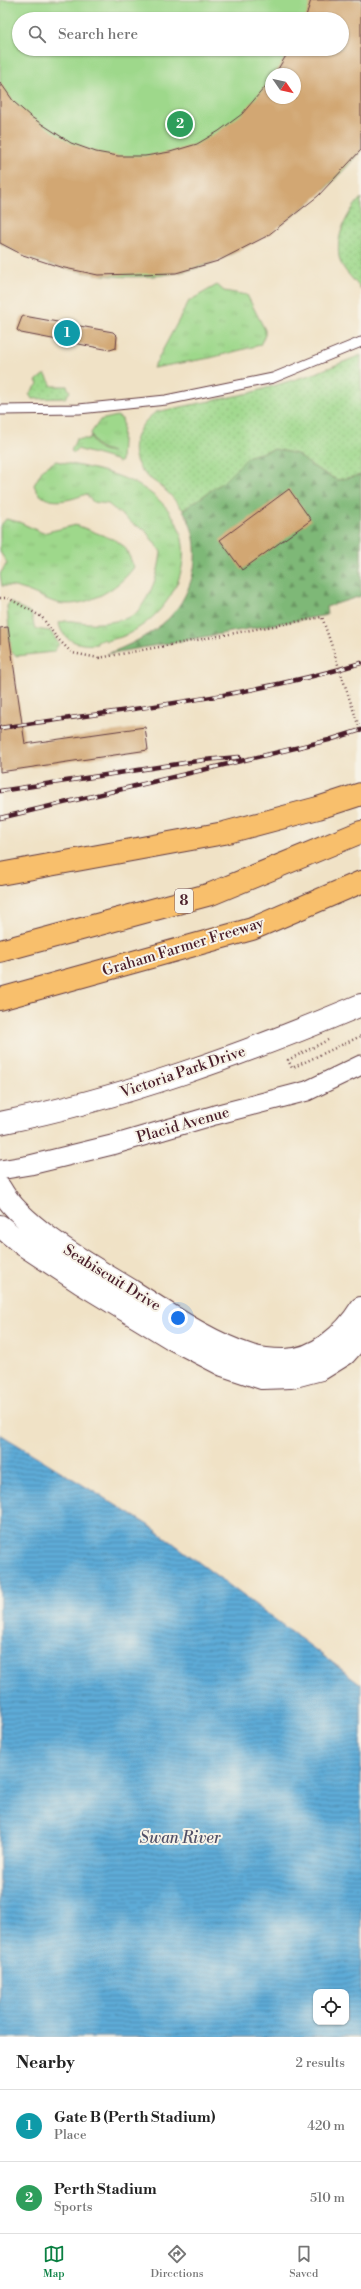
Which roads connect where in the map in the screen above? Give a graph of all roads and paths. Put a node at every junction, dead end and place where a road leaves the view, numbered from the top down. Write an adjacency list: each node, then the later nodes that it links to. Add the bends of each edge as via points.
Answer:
1 (361, 342): 2 (lane, via 272,378 166,400 79,409)
2 (0, 410)
3 (0, 598): 4 (path, bridge, via 8,598 42,616 56,637 72,653 99,658 322,617)
4 (361, 733)
5 (361, 794): 7 (highway, via 224,834)
6 (361, 832): 9 (highway, 8, via 211,894)
7 (0, 874)
8 (361, 882): 10 (highway, Graham Farmer Freeway, via 252,929)
9 (0, 951)
10 (0, 999)
11 (361, 1005): 15 (street, Victoria Park Drive, via 299,1031 144,1087 45,1114)
12 (361, 1036): 13 (path, via 292,1068 288,1060)
13 (334, 1037)
14 (361, 1065): 16 (street, Placid Avenue, via 307,1090 116,1144)
15 (0, 1123)
16 (0, 1170)
17 (0, 1188): 19 (street, Seabiscuit Drive, via 20,1214 67,1251 209,1338 253,1357 285,1360 311,1355 334,1340)
18 (0, 1226): 20 (street, Seabiscuit Drive, via 81,1284 173,1339 223,1365 262,1378 292,1377 321,1369 345,1354)
19 (361, 1308)
20 (361, 1336)

